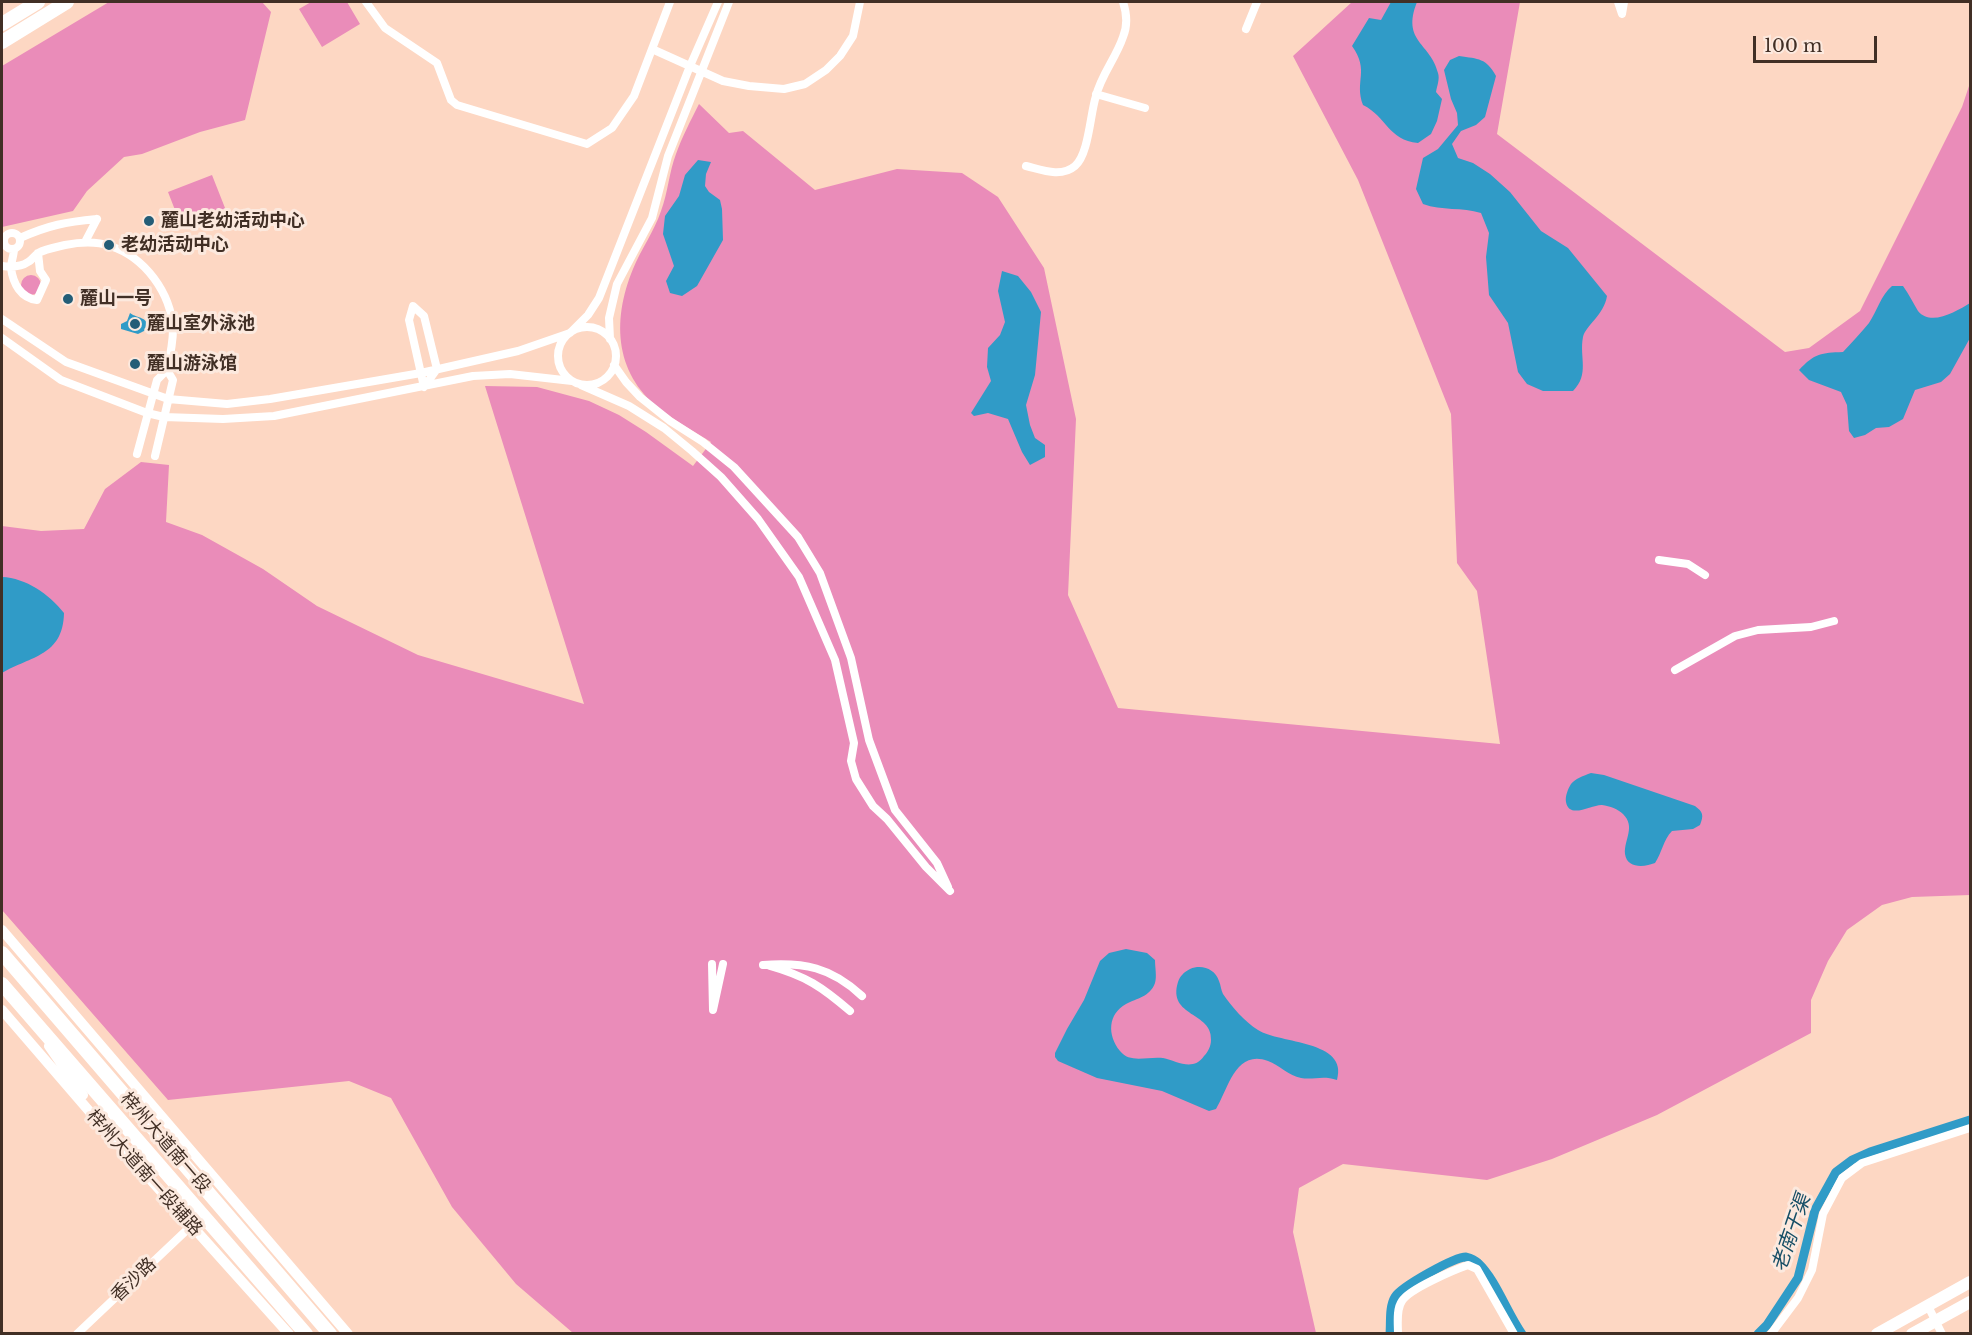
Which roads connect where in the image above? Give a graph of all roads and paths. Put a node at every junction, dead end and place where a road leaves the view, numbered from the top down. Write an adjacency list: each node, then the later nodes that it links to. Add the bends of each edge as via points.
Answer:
1 (38, 2): 12 (highway)
2 (67, 2): 14 (highway)
3 (366, 2): 15 (street, via 385,28 437,63 451,100 457,105 587,144 612,128 629,106)
4 (670, 2): 15 (street)
5 (718, 2): 16 (street)
6 (729, 2): 17 (street)
7 (860, 2): 17 (street, via 853,36 840,56 805,84 784,89 749,86)
8 (1123, 2): 18 (street, via 1127,17 1124,37)
9 (1257, 2): 13 (street)
10 (1618, 2): 11 (street, via 1622,14)
11 (1624, 2)
12 (2, 24)
13 (1246, 28)
14 (2, 42)
15 (652, 49): 16 (street)
16 (690, 66): 17 (street); 20 (street)
17 (701, 72): 21 (street)
18 (1096, 94): 19 (street); 22 (street, via 1083,154 1076,166 1056,173)
19 (1145, 108)
20 (656, 152): 21 (street); 29 (street)
21 (668, 156): 30 (street, via 652,218)
22 (1026, 166)
23 (20, 238): 24 (street, via 45,226 98,219); 25 (street); 25 (street, via 12,232 5,236 6,246)
24 (85, 242): 26 (street); 37 (street, via 125,252 152,275 162,291 173,329)
25 (14, 249): 28 (street)
26 (38, 253): 28 (street, via 26,264); 28 (street, via 40,271 46,280 37,300 20,291)
27 (2, 266): 28 (street)
28 (11, 267)
29 (607, 279): 30 (street); 32 (street, via 588,315)
30 (617, 284): 34 (street, via 609,318)
31 (2, 320): 42 (street, via 66,362)
32 (570, 333): 34 (street, via 591,328); 36 (street, via 518,351); 39 (street, via 558,352 564,374)
33 (2, 338): 44 (street, via 61,380)
34 (610, 339): 35 (street, via 616,356)
35 (614, 365): 40 (street, via 601,381); 46 (street)
36 (437, 369): 38 (street); 38 (street, via 424,316 413,306 409,320); 41 (street)
37 (167, 370): 42 (street, via 157,380); 43 (street, via 173,380)
38 (421, 373): 41 (street); 43 (street, via 226,404)
39 (572, 381): 40 (street); 41 (street, via 510,374 473,376)
40 (581, 385): 46 (street)
41 (424, 387): 45 (street, via 274,416)
42 (152, 394): 43 (street); 44 (street)
43 (168, 399): 45 (street)
44 (147, 414): 45 (street); 47 (street)
45 (164, 417): 48 (street)
46 (667, 425): 46 (street, via 758,519 799,576 835,660 854,743 851,760 856,778 873,806 950,891 937,863 895,810 883,782 868,740 851,658 820,573 798,537 734,467 703,442)
47 (137, 454)
48 (155, 456)
49 (1659, 560): 50 (street, via 1688,564)
50 (1705, 575)
51 (1834, 621): 52 (street, via 1735,636)
52 (1675, 670)
53 (2, 930): 73 (main road)
54 (2, 952): 72 (highway, 梓州大道南一段)
55 (712, 964): 56 (street, via 713,1010)
56 (723, 964)
57 (2, 984): 61 (highway, 梓州大道南一段)
58 (862, 996): 60 (street, via 831,973 810,966 763,964 804,978)
59 (2, 1010): 63 (main road, 梓州大道南一段辅路)
60 (850, 1011)
61 (25, 1012): 63 (main road); 71 (highway, 梓州大道南一段)
62 (1971, 1128): 76 (street, via 1862,1163 1842,1178 1823,1214 1812,1270 1798,1298)
63 (112, 1137): 64 (main road, 梓州大道南一段辅路)
64 (191, 1226): 69 (street, 香沙路); 70 (main road, 梓州大道南一段辅路)
65 (1971, 1282): 67 (main road)
66 (1971, 1302): 68 (main road)
67 (1928, 1306): 68 (street); 77 (main road)
68 (1935, 1321): 78 (main road); 79 (street)
69 (77, 1334)
70 (289, 1334)
71 (306, 1334)
72 (330, 1334)
73 (348, 1334)
74 (1398, 1334): 75 (street, via 1401,1301 1468,1265 1477,1269)
75 (1514, 1334)
76 (1771, 1334)
77 (1877, 1334)
78 (1912, 1334)
79 (1942, 1334)

